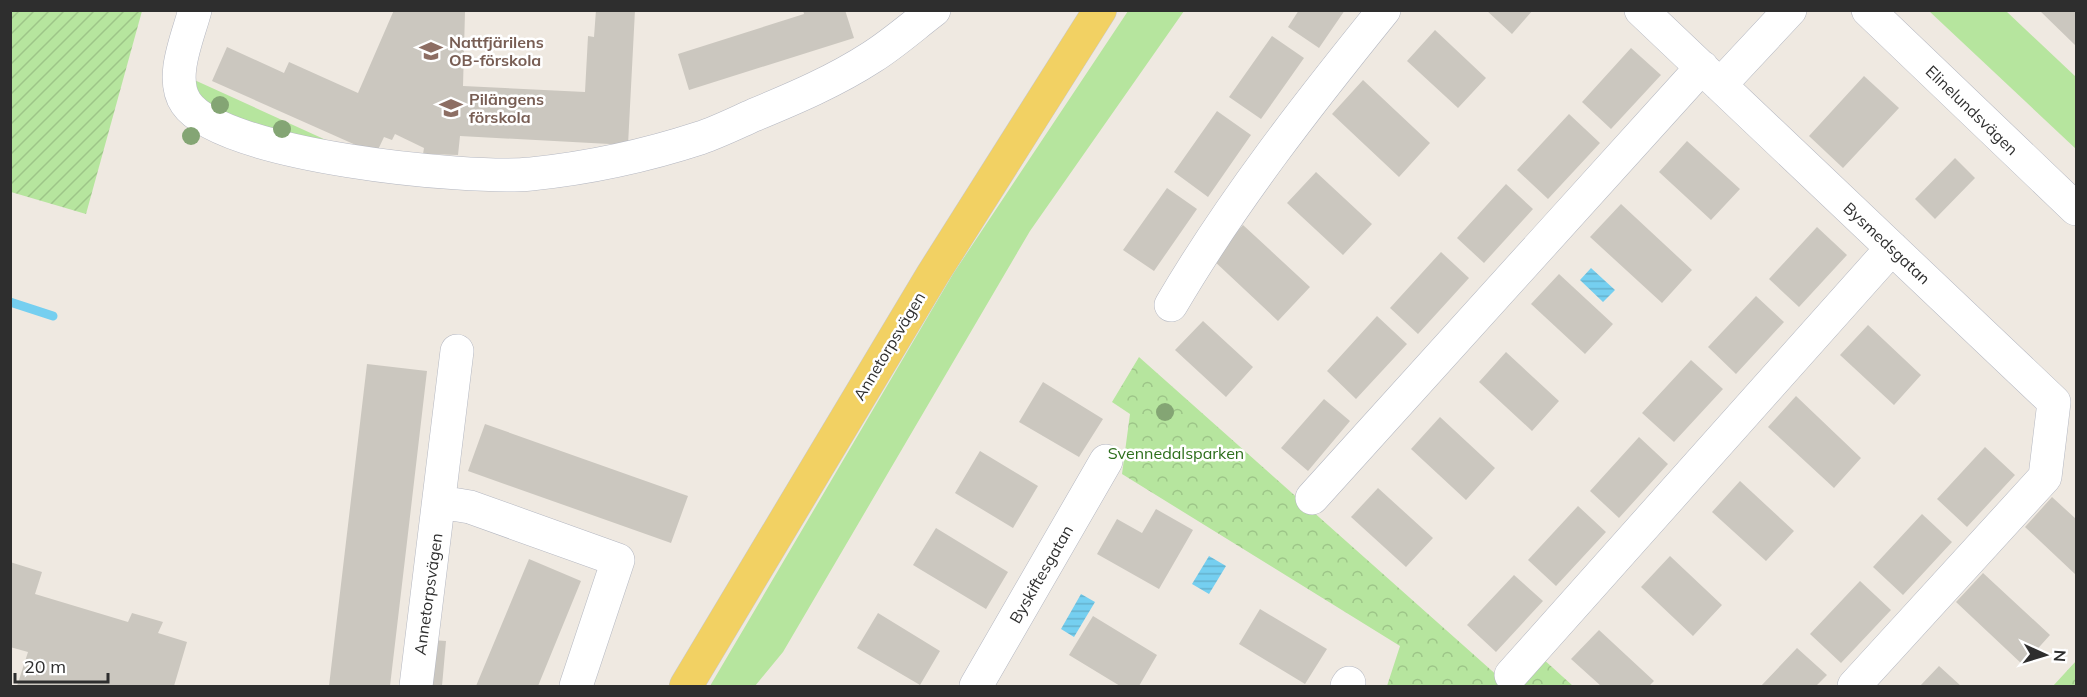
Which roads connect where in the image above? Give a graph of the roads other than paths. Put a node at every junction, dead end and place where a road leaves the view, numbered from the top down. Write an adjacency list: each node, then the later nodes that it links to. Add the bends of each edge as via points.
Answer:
1 (195, 10): 2 (street, via 180,64 181,85 185,102 202,120 249,139 303,154 430,171 528,174 602,165 701,137 820,87 873,57)
2 (934, 10)
3 (1100, 10): 19 (main road, Annetorpsvägen, via 933,273)
4 (1384, 10): 11 (street, via 1310,102 1195,264)
5 (1641, 10): 8 (street, Bysmedsgatan)
6 (1790, 10): 8 (street)
7 (1868, 10): 9 (street, Elinelundsvägen)
8 (1711, 76): 10 (street, Bysmedsgatan); 14 (street)
9 (2076, 209)
10 (1892, 248): 16 (street); 21 (street, Bysmedsgatan, via 2054,402 2045,477)
11 (1171, 305)
12 (457, 351): 15 (street, Annetorpsvägen)
13 (1106, 461): 20 (street, Byskiftesgatan)
14 (1312, 498)
15 (440, 502): 17 (street, Annetorpsvägen); 18 (street, via 470,507 618,560)
16 (1511, 675)
17 (416, 687)
18 (576, 687)
19 (686, 687)
20 (976, 687)
21 (1854, 687)

